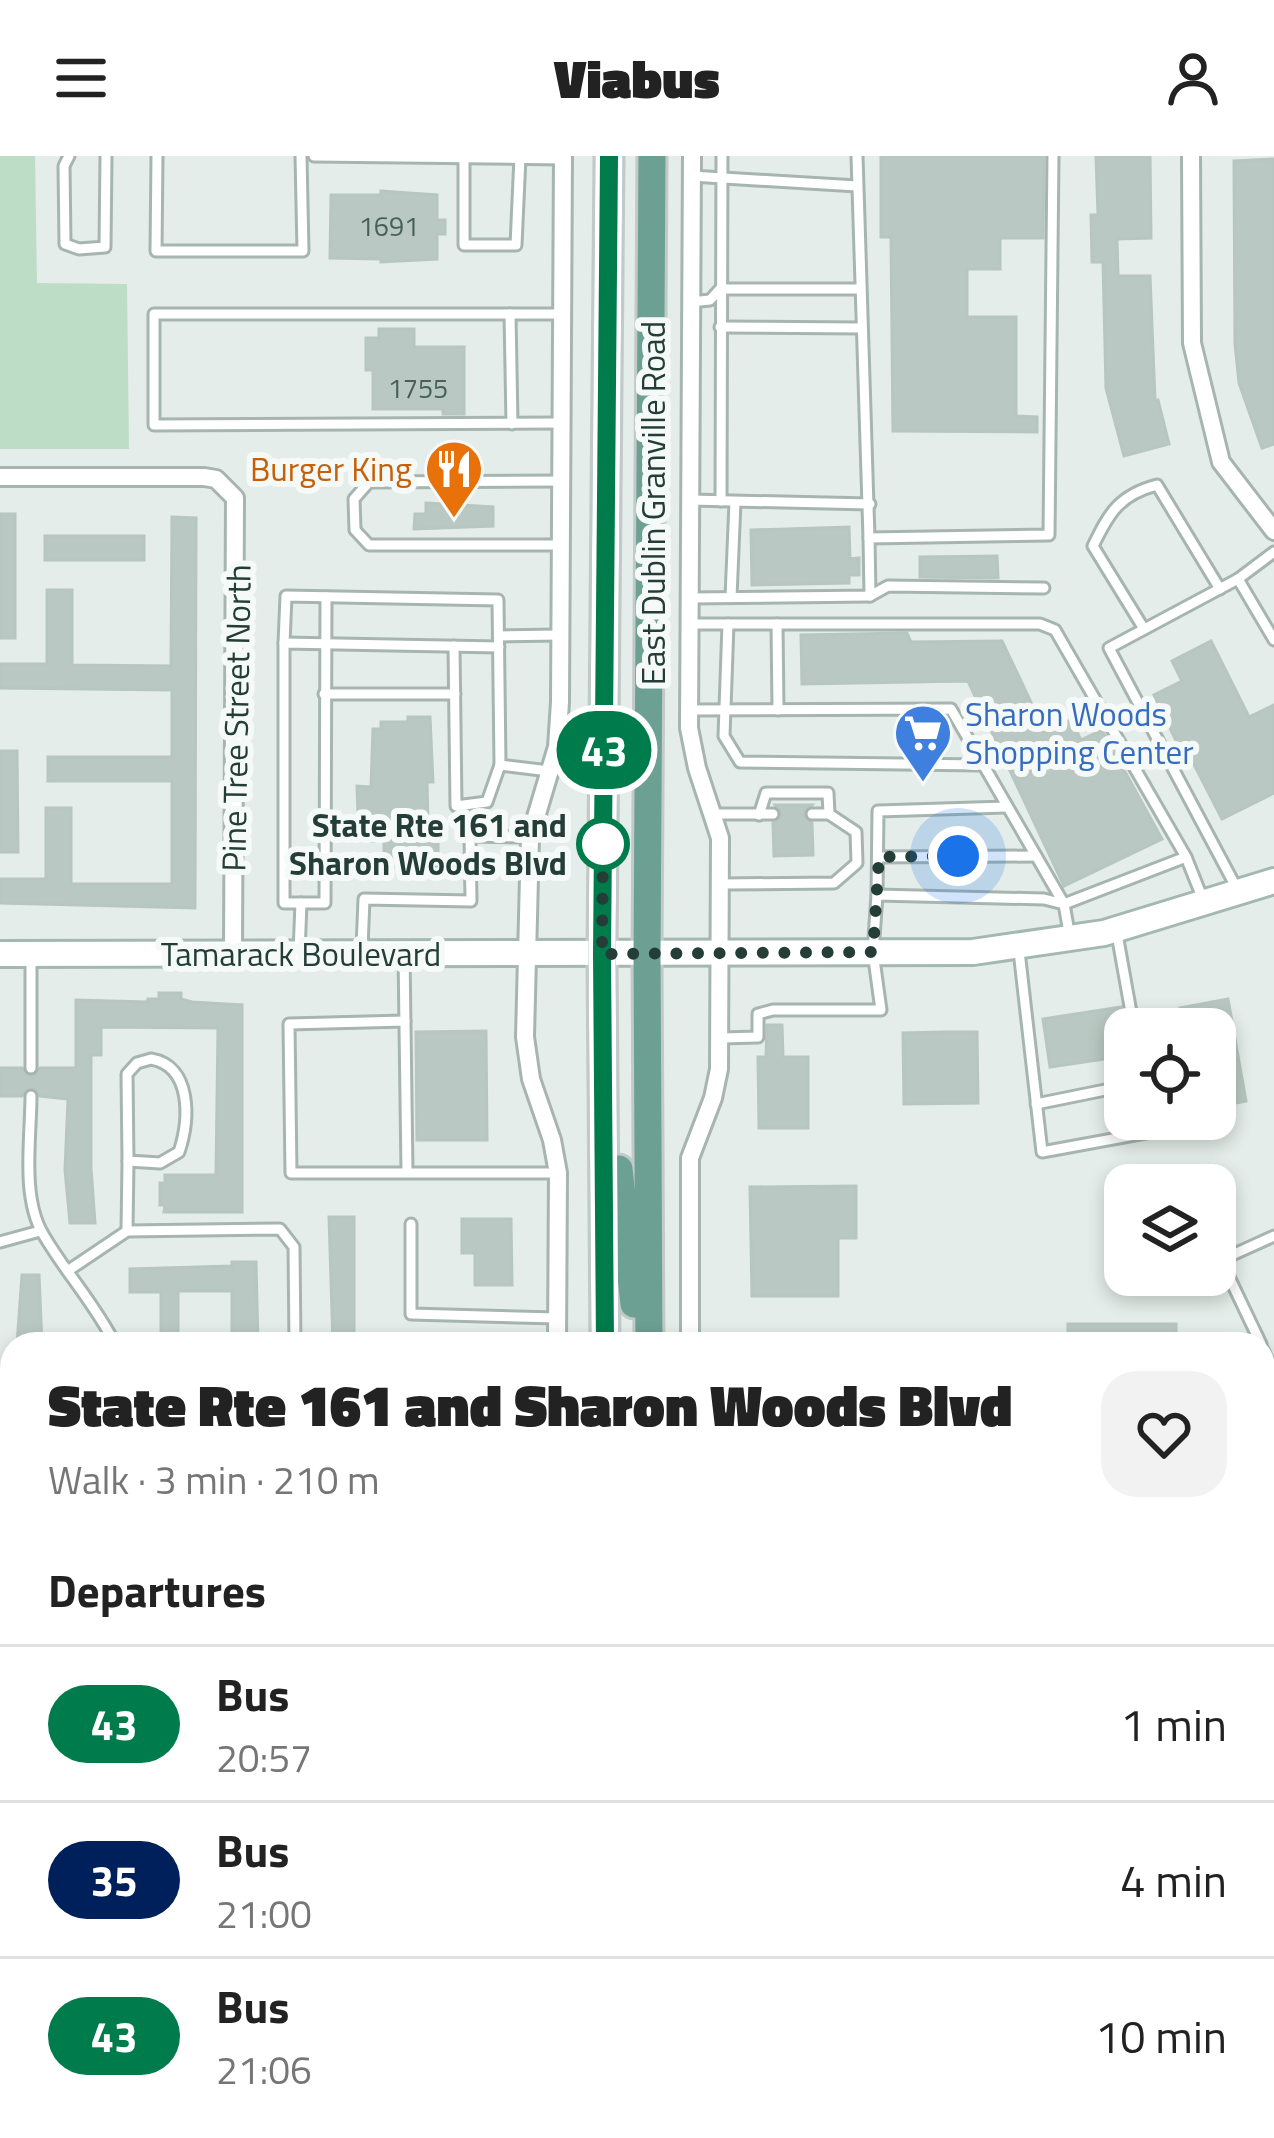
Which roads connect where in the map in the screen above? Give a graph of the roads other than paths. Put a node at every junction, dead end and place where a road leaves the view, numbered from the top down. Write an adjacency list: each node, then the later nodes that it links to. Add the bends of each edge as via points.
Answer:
1 (69, 156): 2 (lane, via 65,244 79,249 105,247)
2 (106, 156)
3 (158, 156): 4 (lane, via 156,250 303,250)
4 (301, 156)
5 (314, 156): 13 (lane)
6 (609, 156): 92 (main road, East Dublin Granville Road)
7 (652, 156): 93 (main road, East Dublin Granville Road)
8 (692, 156): 16 (street, East Dublin Granville Road)
9 (722, 156): 17 (lane)
10 (857, 156): 18 (lane)
11 (1053, 156): 35 (lane, via 1049,536)
12 (1191, 156): 34 (street, via 1192,343 1221,462)
13 (464, 157): 14 (lane); 14 (lane, via 464,245 516,245)
14 (520, 157): 15 (lane)
15 (563, 157): 23 (street)
16 (692, 176): 17 (lane); 21 (street, East Dublin Granville Road)
17 (722, 178): 18 (lane); 19 (lane)
18 (857, 187): 20 (lane)
19 (720, 289): 20 (lane); 21 (lane, via 710,300); 24 (lane)
20 (859, 289): 25 (lane)
21 (690, 302): 30 (street, East Dublin Granville Road)
22 (510, 314): 23 (lane); 26 (lane); 26 (lane, via 154,314 154,424)
23 (562, 314): 27 (street)
24 (720, 327): 25 (lane); 31 (lane)
25 (860, 328): 33 (lane)
26 (512, 424): 27 (lane)
27 (562, 424): 29 (street)
28 (0, 477): 90 (street, Pine Tree Street North, via 204,478 235,498)
29 (561, 481): 36 (street); 36 (lane, via 369,482 354,499 355,530 369,545)
30 (689, 500): 31 (lane); 44 (street, East Dublin Granville Road)
31 (721, 501): 32 (lane)
32 (735, 502): 33 (lane); 43 (lane)
33 (871, 504): 35 (lane)
34 (1274, 531)
35 (869, 538): 41 (lane)
36 (561, 545): 49 (street)
37 (1274, 552): 38 (lane)
38 (1238, 579): 40 (lane); 50 (lane)
39 (1044, 588): 41 (lane, via 889,586)
40 (1220, 589): 48 (lane); 48 (lane, via 1157,485 1142,489 1111,509 1093,546)
41 (870, 596): 43 (lane)
42 (326, 597): 51 (lane, via 498,600); 52 (lane, via 286,596); 53 (lane)
43 (731, 597): 44 (lane)
44 (689, 598): 45 (street, East Dublin Granville Road)
45 (688, 623): 46 (lane); 57 (street, East Dublin Granville Road)
46 (728, 623): 47 (lane); 58 (lane)
47 (777, 624): 59 (lane); 72 (lane, via 1055,630)
48 (1144, 629): 75 (lane, via 1109,648)
49 (560, 635): 51 (lane); 62 (street)
50 (1274, 640)
51 (499, 641): 54 (lane); 60 (lane)
52 (284, 643): 53 (lane); 78 (lane, via 284,903)
53 (326, 645): 54 (lane); 55 (lane)
54 (454, 646): 56 (lane)
55 (324, 694): 56 (lane); 78 (lane, via 325,903)
56 (455, 694): 60 (lane, via 456,806 487,802)
57 (689, 710): 58 (lane); 64 (street, East Dublin Granville Road)
58 (724, 710): 59 (lane); 61 (lane, via 724,736 740,762)
59 (778, 710): 61 (lane, via 951,709)
60 (500, 765): 62 (lane)
61 (982, 765): 63 (lane)
62 (551, 771): 69 (street)
63 (1006, 807): 70 (lane); 71 (lane, via 878,811)
64 (711, 814): 68 (lane); 74 (street, East Dublin Granville Road)
65 (773, 814): 68 (lane)
66 (812, 814): 67 (lane)
67 (829, 814): 68 (lane, via 828,793 766,793); 74 (lane, via 856,832 857,863 834,884)
68 (759, 815)
69 (530, 837): 86 (lane, via 470,836 471,901 364,899); 91 (street)
70 (1036, 856): 71 (lane); 79 (lane)
71 (879, 857): 76 (lane)
72 (1186, 857): 77 (lane); 79 (lane)
73 (1274, 881): 75 (street, Tamarack Boulevard)
74 (722, 884): 83 (street, East Dublin Granville Road)
75 (1239, 892): 77 (street, Tamarack Boulevard)
76 (877, 895): 79 (lane); 84 (lane)
77 (1205, 902): 80 (street, Tamarack Boulevard)
78 (301, 903): 85 (lane)
79 (1064, 904): 81 (lane)
80 (1116, 929): 81 (street, Tamarack Boulevard); 94 (lane)
81 (1070, 938): 82 (street, Tamarack Boulevard)
82 (1018, 945): 84 (street, Tamarack Boulevard); 100 (lane)
83 (722, 952): 84 (street, Tamarack Boulevard); 93 (street, Tamarack Boulevard); 96 (street, East Dublin Granville Road)
84 (873, 952): 96 (lane, via 881,1010 772,1010 758,1014 758,1036)
85 (299, 953): 86 (street, Tamarack Boulevard); 90 (street, Tamarack Boulevard)
86 (362, 953): 87 (street, Tamarack Boulevard)
87 (404, 953): 91 (street, Tamarack Boulevard); 95 (lane)
88 (0, 954): 89 (street, Tamarack Boulevard)
89 (31, 954): 90 (street, Tamarack Boulevard); 97 (lane)
90 (233, 954)
91 (527, 954): 92 (street, Tamarack Boulevard); 104 (street, via 525,1037)
92 (602, 954): 93 (street, Tamarack Boulevard); 115 (main road, East Dublin Granville Road); 116 (main road, via 620,1006 617,1154)
93 (647, 954): 117 (main road, East Dublin Granville Road)
94 (1130, 1008)
95 (405, 1022): 103 (lane); 103 (lane, via 289,1024 289,1058 291,1173)
96 (722, 1037): 118 (street, East Dublin Granville Road, via 713,1098 691,1158)
97 (31, 1068)
98 (1104, 1090): 100 (lane)
99 (31, 1096): 106 (lane, via 31,1190)
100 (1036, 1104): 101 (lane, via 1042,1152)
101 (1107, 1140)
102 (128, 1161): 102 (lane, via 127,1074 137,1063 165,1061 183,1083 179,1152 160,1163); 107 (lane)
103 (406, 1172): 104 (lane)
104 (558, 1173): 111 (street)
105 (411, 1224): 111 (lane, via 411,1314)
106 (40, 1231): 109 (lane); 110 (lane)
107 (127, 1231): 110 (lane); 113 (lane, via 280,1229 294,1247)
108 (1274, 1236): 119 (lane, via 1221,1259)
109 (0, 1242)
110 (69, 1270): 112 (lane)
111 (557, 1318): 114 (street)
112 (108, 1332)
113 (295, 1332)
114 (557, 1332)
115 (605, 1332)
116 (642, 1332)
117 (644, 1332)
118 (690, 1332)
119 (1255, 1332)

